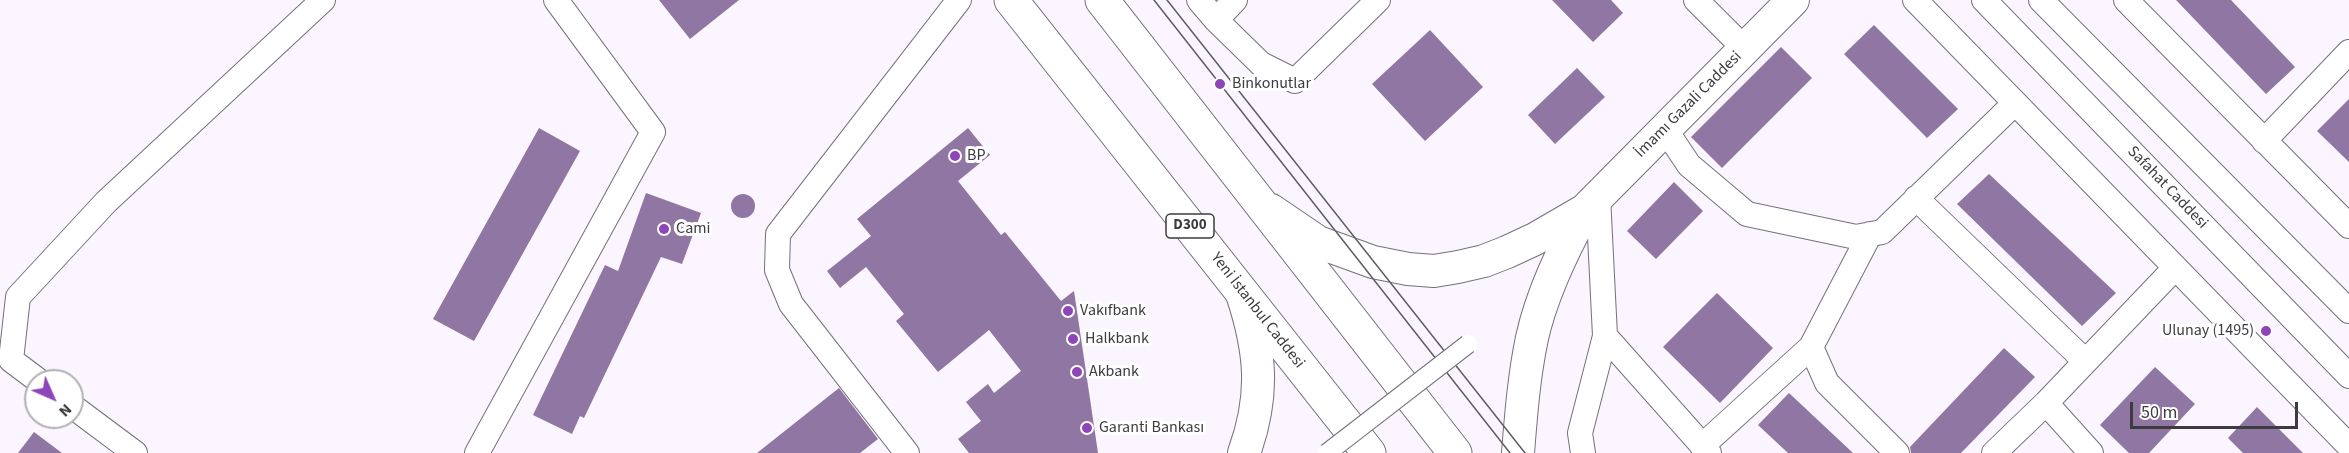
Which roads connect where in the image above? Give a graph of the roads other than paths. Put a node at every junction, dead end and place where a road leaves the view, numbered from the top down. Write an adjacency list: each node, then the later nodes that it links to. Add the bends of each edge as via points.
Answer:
1 (323, 0): 33 (street, via 106,201 18,297 11,360)
2 (556, 0): 40 (street, via 653,132)
3 (958, 0): 41 (street, via 778,234 777,270 791,304)
4 (1011, 0): 27 (highway, Yeni İstanbul Caddesi / D300)
5 (1101, 0): 23 (highway)
6 (1199, 0): 15 (street)
7 (1235, 0): 15 (street)
8 (1378, 0): 15 (street, via 1295,81 1261,64)
9 (1696, 0): 16 (street)
10 (1793, 0): 16 (street, İmamı Gazali Caddesi)
11 (1915, 0): 18 (street)
12 (1984, 0): 34 (street, Safahat Caddesi)
13 (2041, 0): 28 (street)
14 (2126, 0): 20 (street)
15 (1216, 20)
16 (1745, 49): 19 (street, İmamı Gazali Caddesi)
17 (2349, 52): 20 (street)
18 (2014, 104): 21 (street); 26 (street)
19 (1665, 129): 22 (street, İmamı Gazali Caddesi); 25 (street, via 1689,165 1747,214 1856,237)
20 (2264, 141): 24 (street)
21 (1916, 198): 25 (street, via 1882,232); 32 (street)
22 (1592, 203): 23 (street, via 1535,239 1499,255 1434,271 1373,262 1341,252 1318,242); 29 (street); 46 (street, via 1549,286 1532,337)
23 (1263, 205): 45 (highway)
24 (2349, 226)
25 (1870, 234): 31 (street)
26 (2175, 268): 32 (street); 37 (street)
27 (1241, 290): 42 (street, via 1252,323 1260,375 1253,429); 44 (highway, Yeni İstanbul Caddesi / D300)
28 (2349, 311)
29 (1605, 336): 38 (street); 47 (street, via 1580,433)
30 (1468, 344): 43 (street, bridge)
31 (1811, 347): 38 (street); 48 (street, via 1827,383)
32 (2085, 361): 35 (street)
33 (24, 370)
34 (2349, 376)
35 (2046, 402): 49 (street); 50 (street)
36 (84, 414): 39 (street)
37 (2349, 446)
38 (1706, 449)
39 (135, 453)
40 (477, 453)
41 (908, 453)
42 (1244, 453)
43 (1327, 453)
44 (1369, 453)
45 (1455, 453)
46 (1518, 453)
47 (1583, 453)
48 (1897, 453)
49 (1994, 453)
50 (2091, 453)

